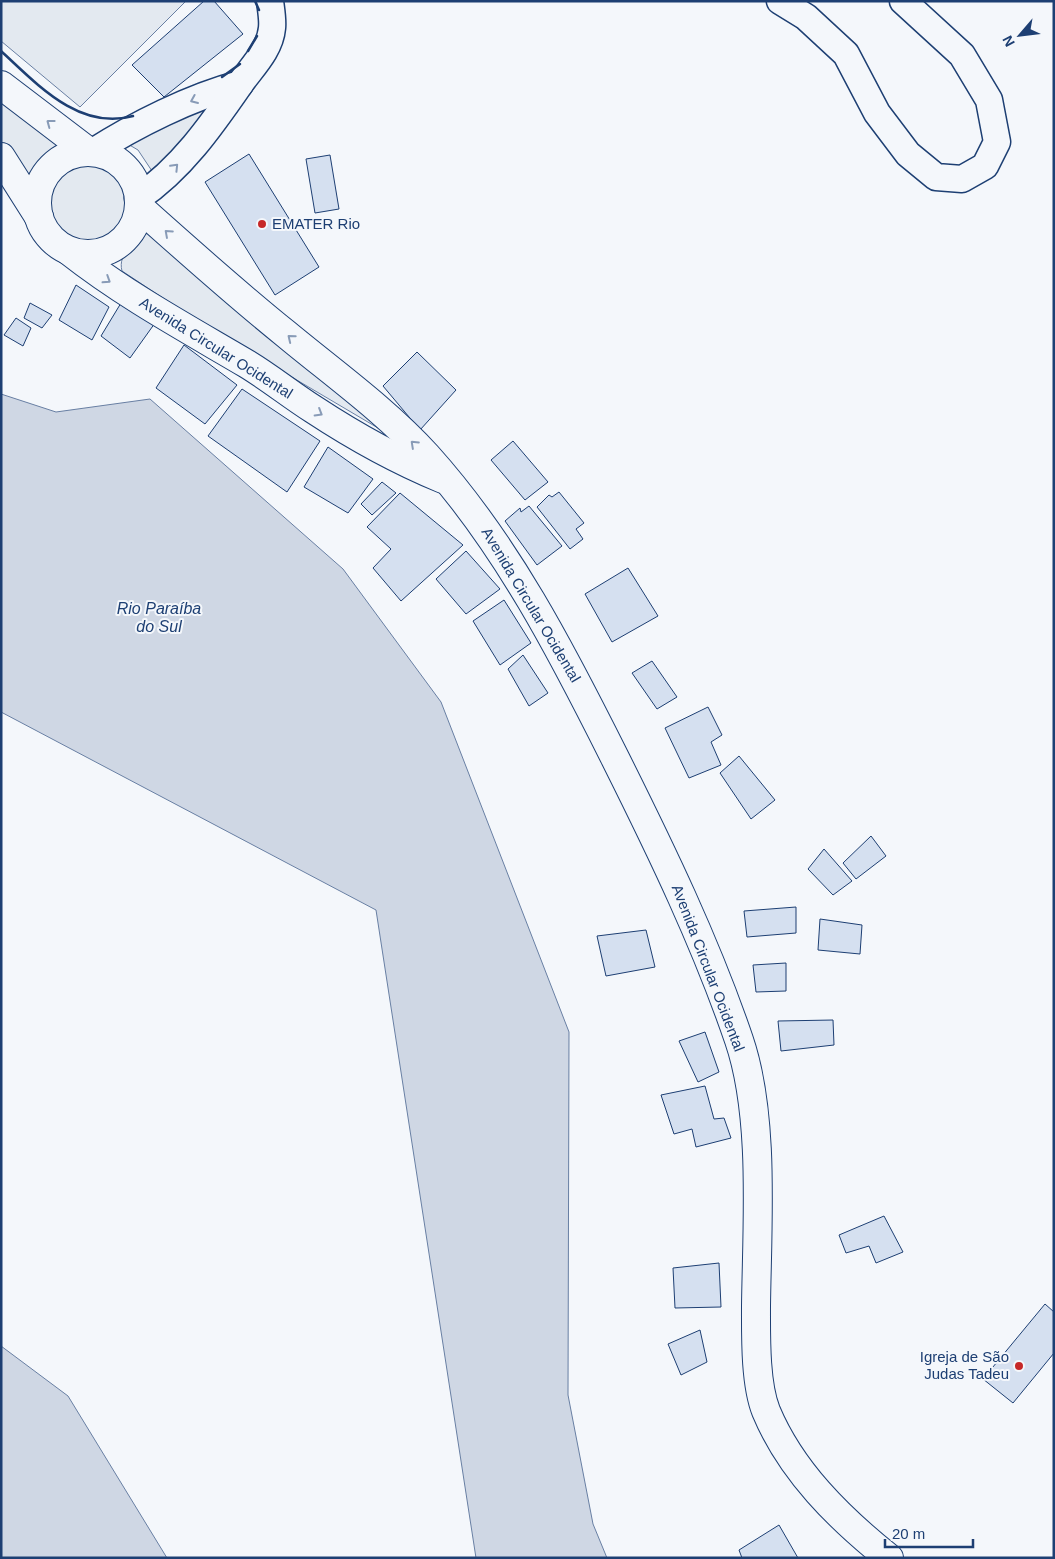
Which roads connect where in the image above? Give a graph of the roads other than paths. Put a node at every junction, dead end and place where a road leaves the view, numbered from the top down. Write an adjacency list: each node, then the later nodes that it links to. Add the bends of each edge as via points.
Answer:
1 (270, 1): 4 (street, via 272,28 265,49)
2 (780, 1): 3 (street, via 806,17 846,54 877,113 908,154 936,177 962,179 985,166 996,142 989,100 962,55)
3 (903, 1)
4 (240, 84): 6 (street, one-way to 6, via 183,105); 8 (street, one-way to 4, via 194,147)
5 (1, 85): 6 (street, one-way to 5)
6 (91, 152): 8 (street, via 110,157 124,168 131,176); 9 (street, via 63,158 44,177 36,204)
7 (1, 157): 9 (street)
8 (138, 202): 10 (street, via 130,232 121,242 96,254); 11 (street, Avenida Circular Ocidental, one-way to 8, via 425,454 374,406 214,276)
9 (39, 217): 10 (street, via 45,231 56,243)
10 (69, 250): 11 (street, Avenida Circular Ocidental, one-way to 11, via 108,281 248,365 314,410 404,463)
11 (447, 480): 12 (street, Avenida Circular Ocidental, via 479,519 518,577 582,691 696,928 741,1044 755,1116 756,1350 764,1407 791,1460 849,1526)
12 (890, 1558)

